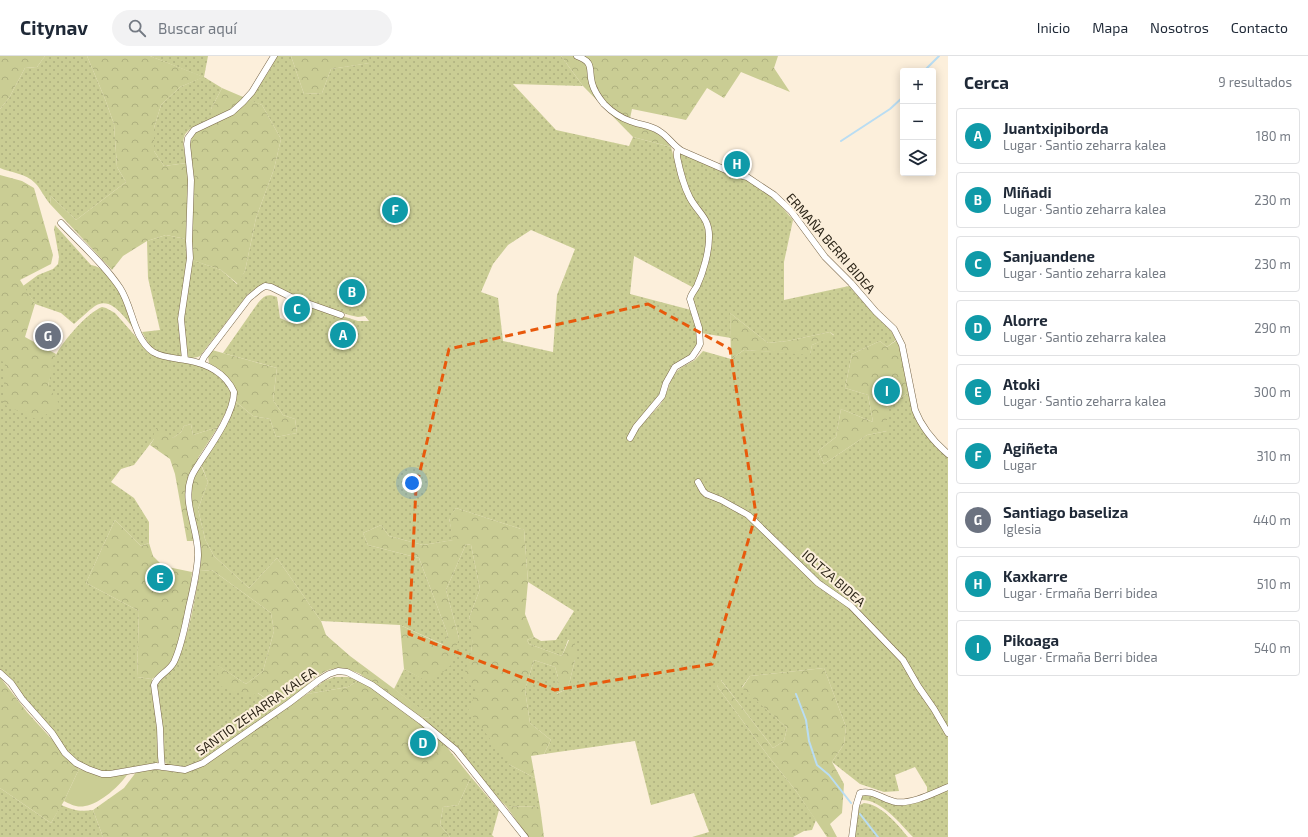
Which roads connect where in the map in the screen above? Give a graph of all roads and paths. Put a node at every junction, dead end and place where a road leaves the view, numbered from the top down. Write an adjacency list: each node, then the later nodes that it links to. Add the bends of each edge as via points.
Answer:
1 (274, 56): 6 (street, via 252,92 232,112 194,130 188,138 191,180 190,258 181,319)
2 (577, 56): 3 (street, via 589,64 591,81 604,104 621,117 659,130)
3 (678, 149): 8 (street, via 677,157 685,186 694,204 704,216 709,230 708,248 697,287 690,299 699,328 700,344 692,357 675,367 659,400); 9 (street, ERMAÑA BERRI BIDEA, via 747,177 774,195 791,211 824,257 894,329 902,345 918,418 933,440)
4 (61, 223): 6 (street, via 121,289 146,346 162,356)
5 (341, 315): 7 (street, via 265,286 248,298)
6 (185, 360): 7 (street)
7 (201, 363): 13 (street, via 217,371 225,379 234,392 234,398 221,428 191,478 189,488 198,554 196,575 181,644 173,663 159,676 154,685)
8 (630, 438)
9 (948, 454)
10 (698, 482): 12 (street, IOLTZA BIDEA, via 706,494 748,515 818,583 851,606 903,660)
11 (0, 673): 13 (street, SANTIO ZEHARRA KALEA, via 76,763 102,774)
12 (948, 733)
13 (162, 767): 15 (street, SANTIO ZEHARRA KALEA, via 185,770 203,763 319,680 333,673 346,672 372,685 456,750)
14 (948, 787): 16 (street, via 904,802 866,791 860,793)
15 (525, 837)
16 (852, 837)

